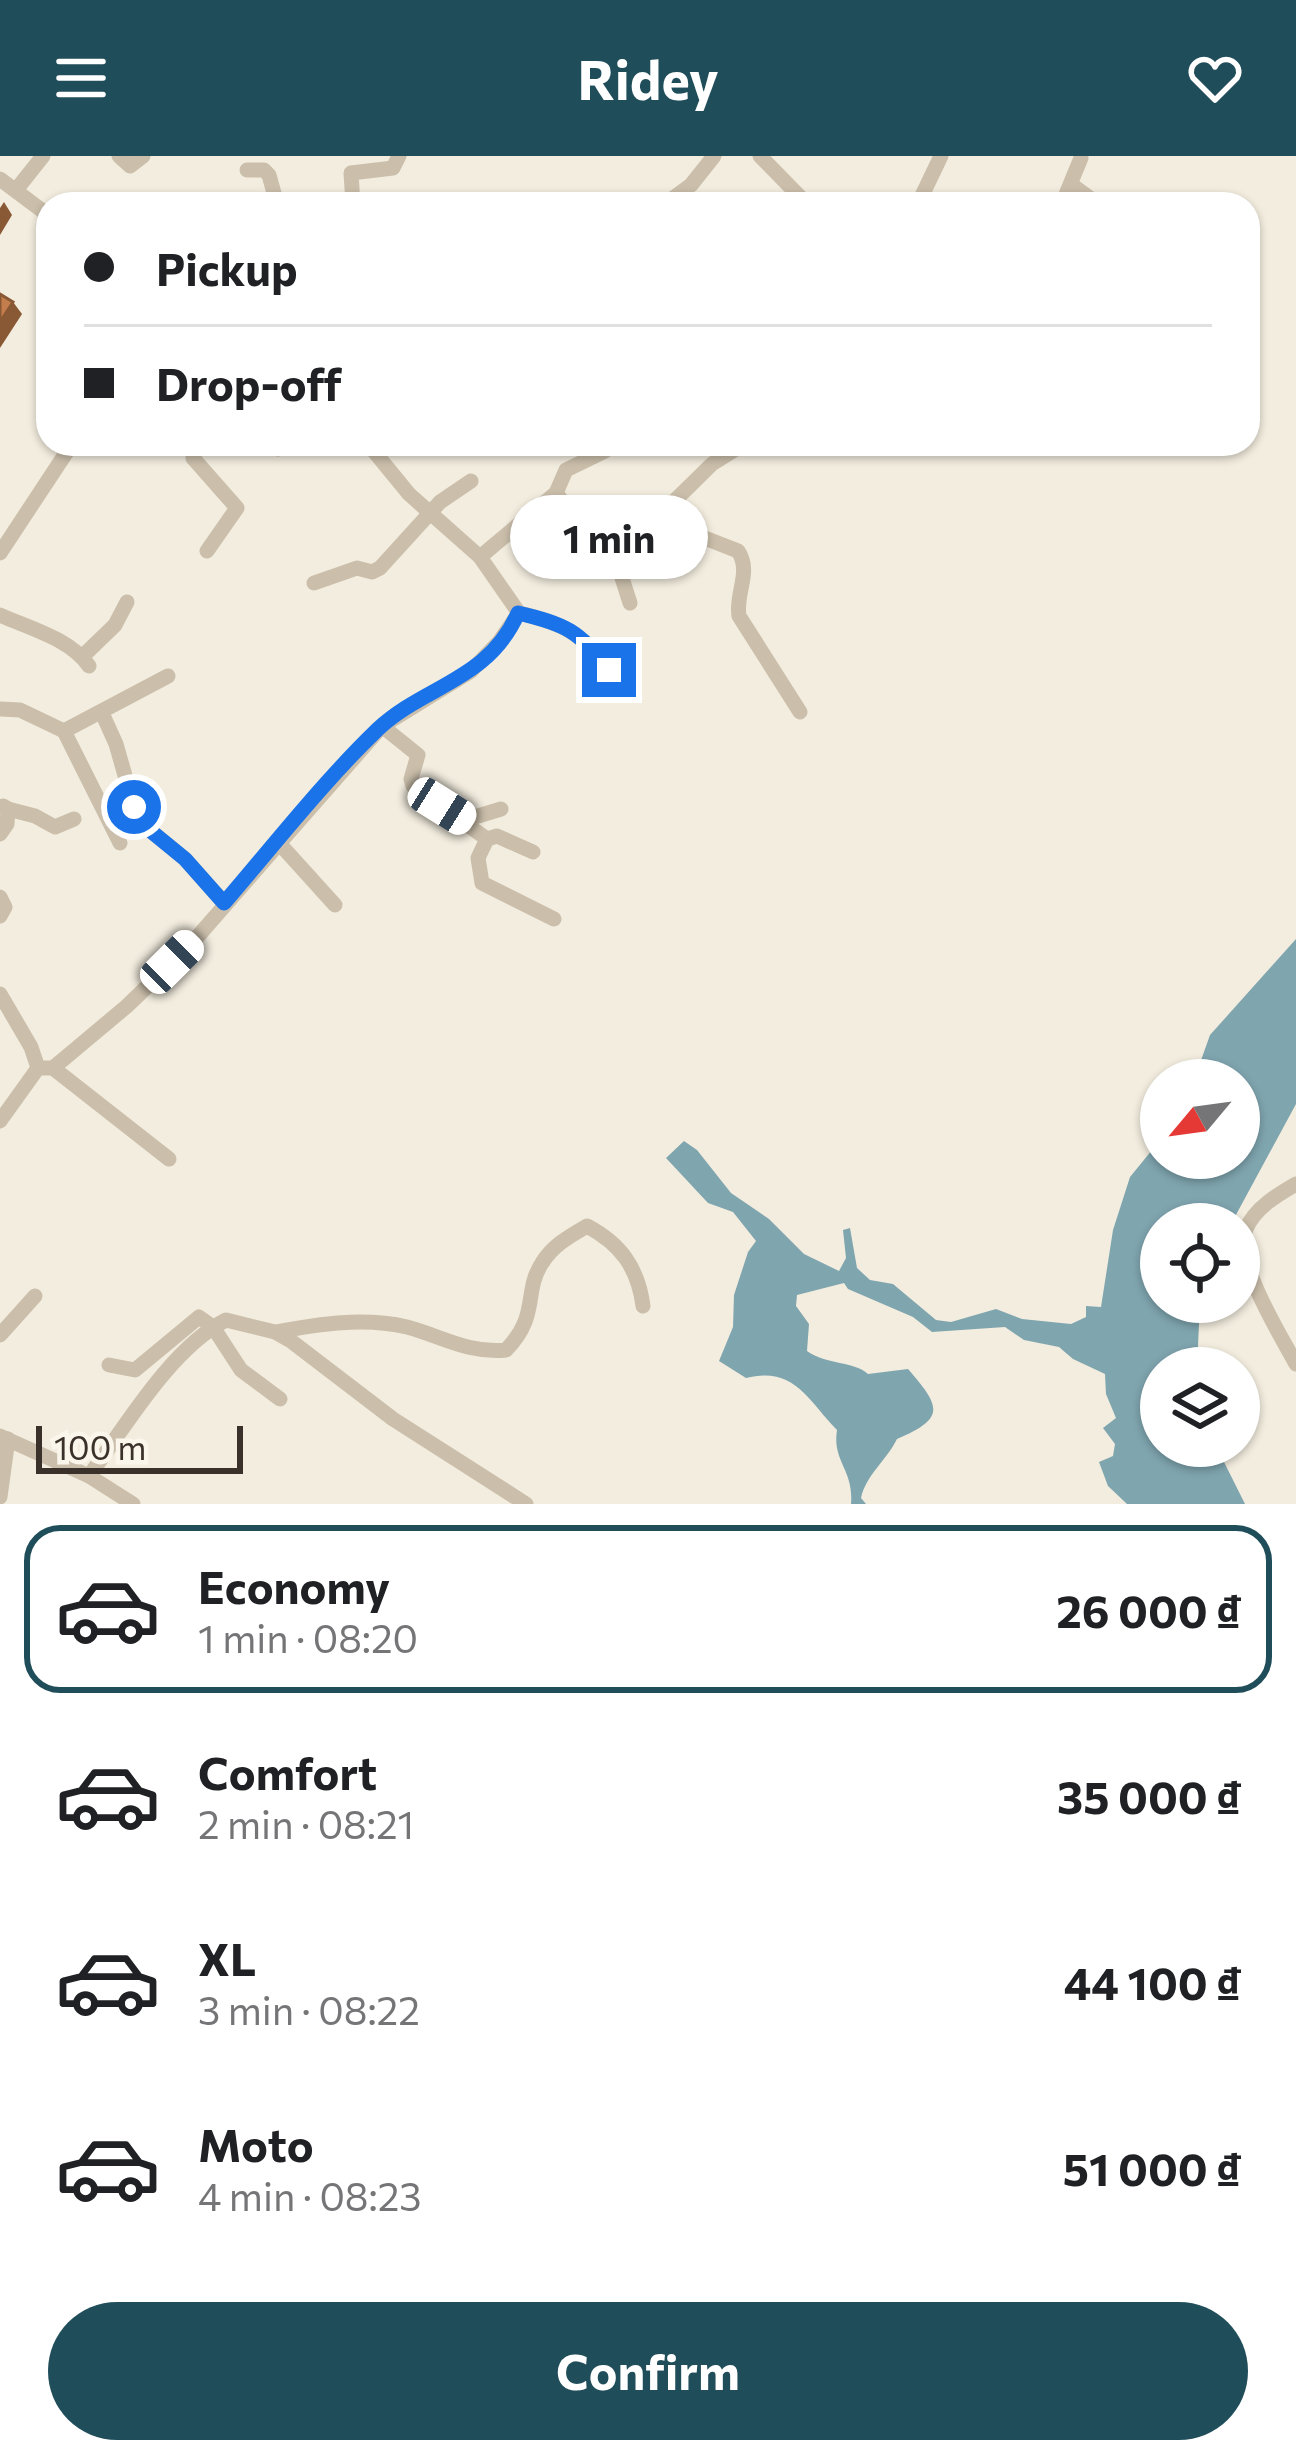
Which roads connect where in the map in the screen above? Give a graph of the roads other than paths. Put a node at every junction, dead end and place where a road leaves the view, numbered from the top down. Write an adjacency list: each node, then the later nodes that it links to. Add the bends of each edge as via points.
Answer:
1 (43, 156): 12 (street)
2 (119, 156): 3 (street, via 130,166)
3 (143, 156)
4 (399, 156): 14 (street, via 394,167 351,173)
5 (760, 156): 16 (street)
6 (940, 156): 17 (street)
7 (1081, 158): 11 (street)
8 (706, 160): 15 (street)
9 (247, 170): 13 (street, via 264,170)
10 (0, 179): 12 (street)
11 (1072, 185): 18 (street); 19 (street)
12 (16, 190): 20 (street)
13 (274, 192)
14 (352, 192)
15 (681, 192)
16 (795, 192)
17 (924, 192)
18 (1068, 192)
19 (1082, 192)
20 (36, 206)
21 (64, 456): 32 (street)
22 (194, 456): 31 (street, via 238,508)
23 (379, 456): 28 (street)
24 (595, 456): 27 (street, via 566,470)
25 (725, 456): 30 (street)
26 (471, 481): 28 (street)
27 (556, 493): 29 (street); 33 (street)
28 (430, 513): 33 (street); 34 (street, via 380,568)
29 (578, 518): 30 (street, via 604,504 635,524); 36 (street, via 614,553)
30 (656, 520): 42 (street, via 738,551 745,572 739,616)
31 (207, 551)
32 (0, 553)
33 (480, 556): 37 (street)
34 (314, 583)
35 (127, 602): 38 (street, via 86,661)
36 (630, 603)
37 (518, 613): 39 (street, via 578,633); 44 (street, via 471,671)
38 (0, 614)
39 (609, 670)
40 (168, 676): 43 (street)
41 (0, 709): 45 (street)
42 (800, 712)
43 (102, 713): 45 (street); 56 (street, via 134,807)
44 (382, 726): 49 (street, via 418,754 413,786); 52 (street)
45 (64, 731): 53 (street)
46 (4, 807): 48 (street, via 56,827); 50 (street)
47 (501, 809): 49 (street)
48 (74, 819)
49 (465, 820): 51 (street)
50 (0, 834)
51 (488, 839): 54 (street); 59 (street, via 478,858 482,883)
52 (278, 842): 56 (street); 57 (street)
53 (120, 843)
54 (533, 852)
55 (0, 897): 58 (street)
56 (224, 903): 61 (street, via 127,1006)
57 (334, 905)
58 (0, 916)
59 (554, 920)
60 (2, 1000): 61 (street)
61 (45, 1068): 62 (street); 63 (street)
62 (0, 1120)
63 (169, 1159)
64 (1296, 1184): 70 (street, via 1270,1199 1246,1230 1244,1252)
65 (35, 1296): 69 (street)
66 (643, 1306): 68 (street, via 624,1254 587,1226 540,1266 524,1331 506,1350 480,1351 371,1322)
67 (213, 1327): 68 (street, via 226,1320); 71 (street, via 195,1317 135,1370); 72 (street, via 241,1370); 74 (street)
68 (275, 1332): 77 (street)
69 (0, 1335)
70 (1296, 1364)
71 (109, 1365)
72 (280, 1400)
73 (4, 1438): 74 (street); 75 (street)
74 (88, 1476): 76 (street)
75 (0, 1497)
76 (133, 1504)
77 (526, 1504)

